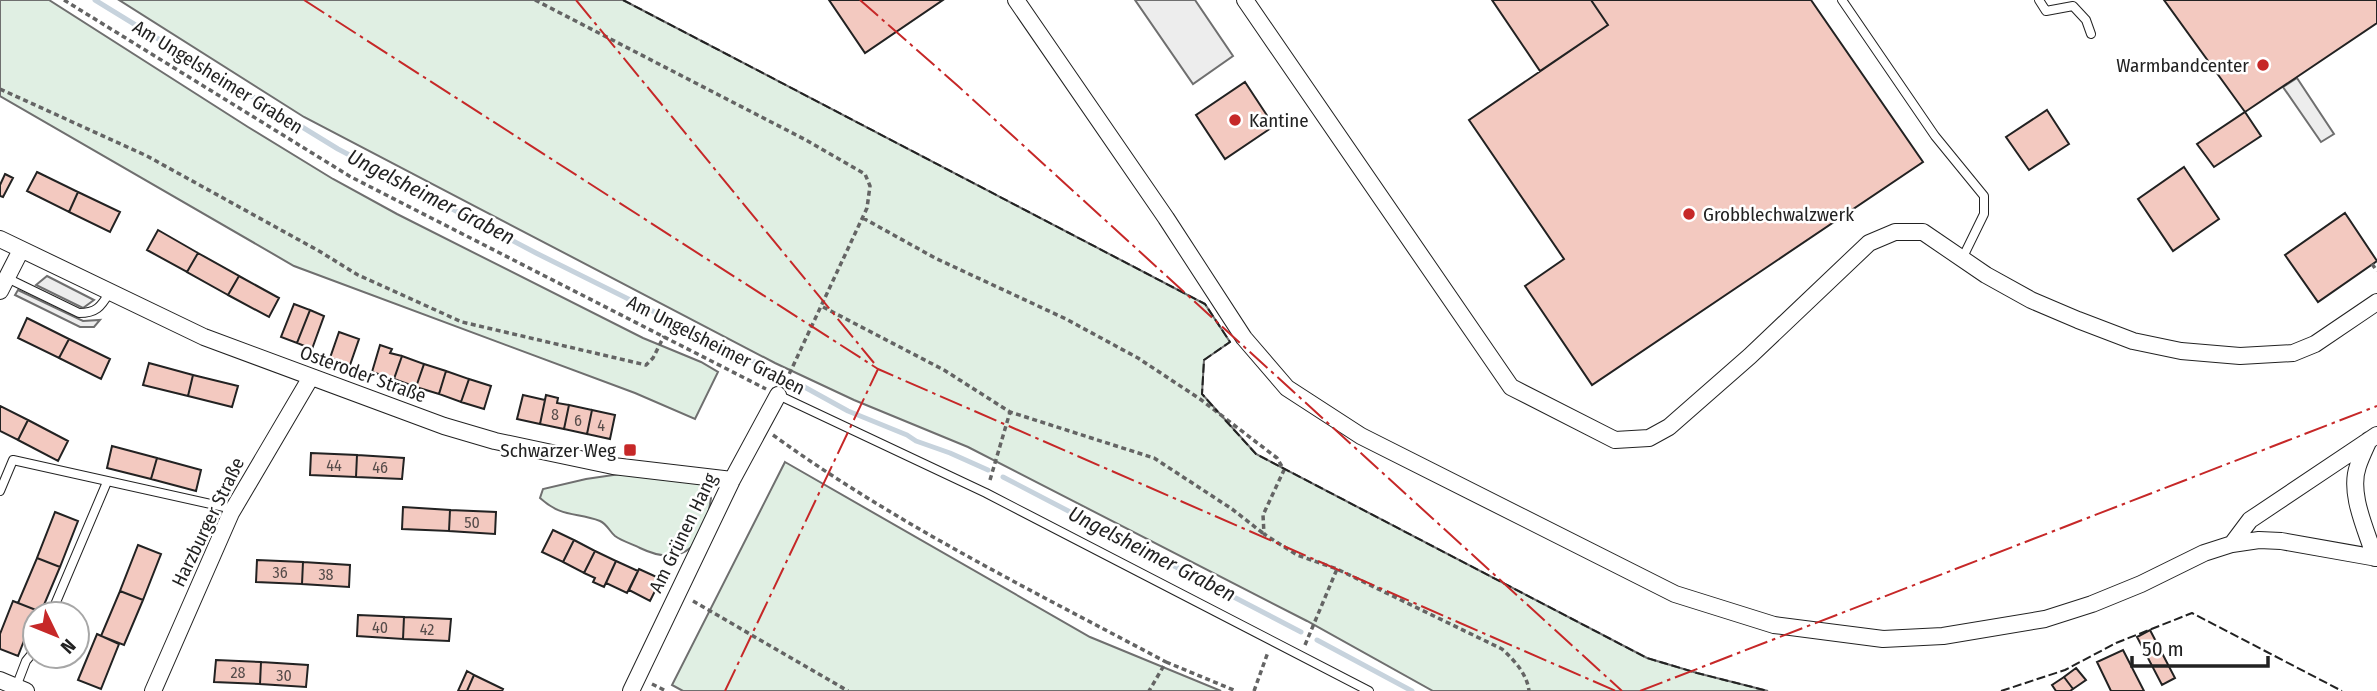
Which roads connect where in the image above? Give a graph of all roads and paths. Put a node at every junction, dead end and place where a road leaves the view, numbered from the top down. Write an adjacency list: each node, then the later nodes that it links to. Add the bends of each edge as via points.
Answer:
1 (64, 0): 19 (path, Am Ungelsheimer Graben, via 351,177)
2 (535, 0): 9 (path, via 865,174 870,196)
3 (1016, 0): 31 (street, via 1244,338 1287,388 1361,436 1675,594 1774,625 1883,639 1943,636 2045,619 2092,604)
4 (1245, 0): 12 (street, via 1511,387 1615,440 1649,438 1669,427 1869,243 1895,232 1923,232)
5 (1842, 0): 12 (lane, via 1935,136 1984,196 1984,214)
6 (2039, 0): 7 (lane, via 2046,11 2073,6)
7 (2091, 34)
8 (0, 89): 19 (path, via 147,156 358,275 462,322 646,365)
9 (863, 218): 18 (path); 30 (path, via 1138,358 1277,458 1283,470 1263,515)
10 (0, 239): 11 (street, Osteroder Straße)
11 (21, 250): 15 (street); 16 (street, Osteroder Straße)
12 (1963, 257): 17 (street, via 2031,300 2133,341 2181,351 2240,356 2293,353 2315,344)
13 (2372, 264): 14 (path)
14 (2377, 271)
15 (3, 285): 16 (lane, via 79,313 92,313)
16 (110, 293): 20 (street, Osteroder Straße, via 204,337)
17 (2377, 302)
18 (823, 307): 21 (path); 22 (path, via 944,370)
19 (664, 336): 21 (path, Am Ungelsheimer Graben)
20 (311, 377): 25 (street, Osteroder Straße, via 495,441 613,466); 29 (street, Harzburger Straße)
21 (778, 395): 23 (street, Am Grünen Hang); 28 (lane, Am Ungelsheimer Graben)
22 (1010, 412): 28 (path); 30 (path, via 1154,458)
23 (761, 426): 25 (street, Am Grünen Hang); 38 (path, via 814,465 960,552)
24 (2373, 438): 31 (street, via 2250,520); 32 (street, via 2356,469 2361,520)
25 (732, 480): 34 (street, Am Grünen Hang)
26 (107, 482): 27 (lane, via 13,460); 29 (lane); 35 (lane)
27 (0, 491)
28 (986, 493): 36 (lane, Am Ungelsheimer Graben)
29 (233, 509): 42 (street, Harzburger Straße)
30 (1264, 534): 33 (path, via 1297,555)
31 (2232, 544): 32 (street, via 2281,541)
32 (2376, 558)
33 (1337, 569): 37 (path); 49 (path, via 1502,649 1516,662)
34 (678, 592): 43 (street, Am Grünen Hang); 44 (path)
35 (57, 600)
36 (1272, 640): 37 (lane, Am Ungelsheimer Graben); 47 (path)
37 (1301, 655): 48 (lane, Am Ungelsheimer Graben)
38 (1166, 662): 45 (path); 46 (path)
39 (24, 670): 41 (lane)
40 (0, 680): 41 (street)
41 (21, 689)
42 (153, 691)
43 (631, 691)
44 (848, 691)
45 (1149, 691)
46 (1236, 691)
47 (1254, 691)
48 (1369, 691)
49 (1529, 691)

